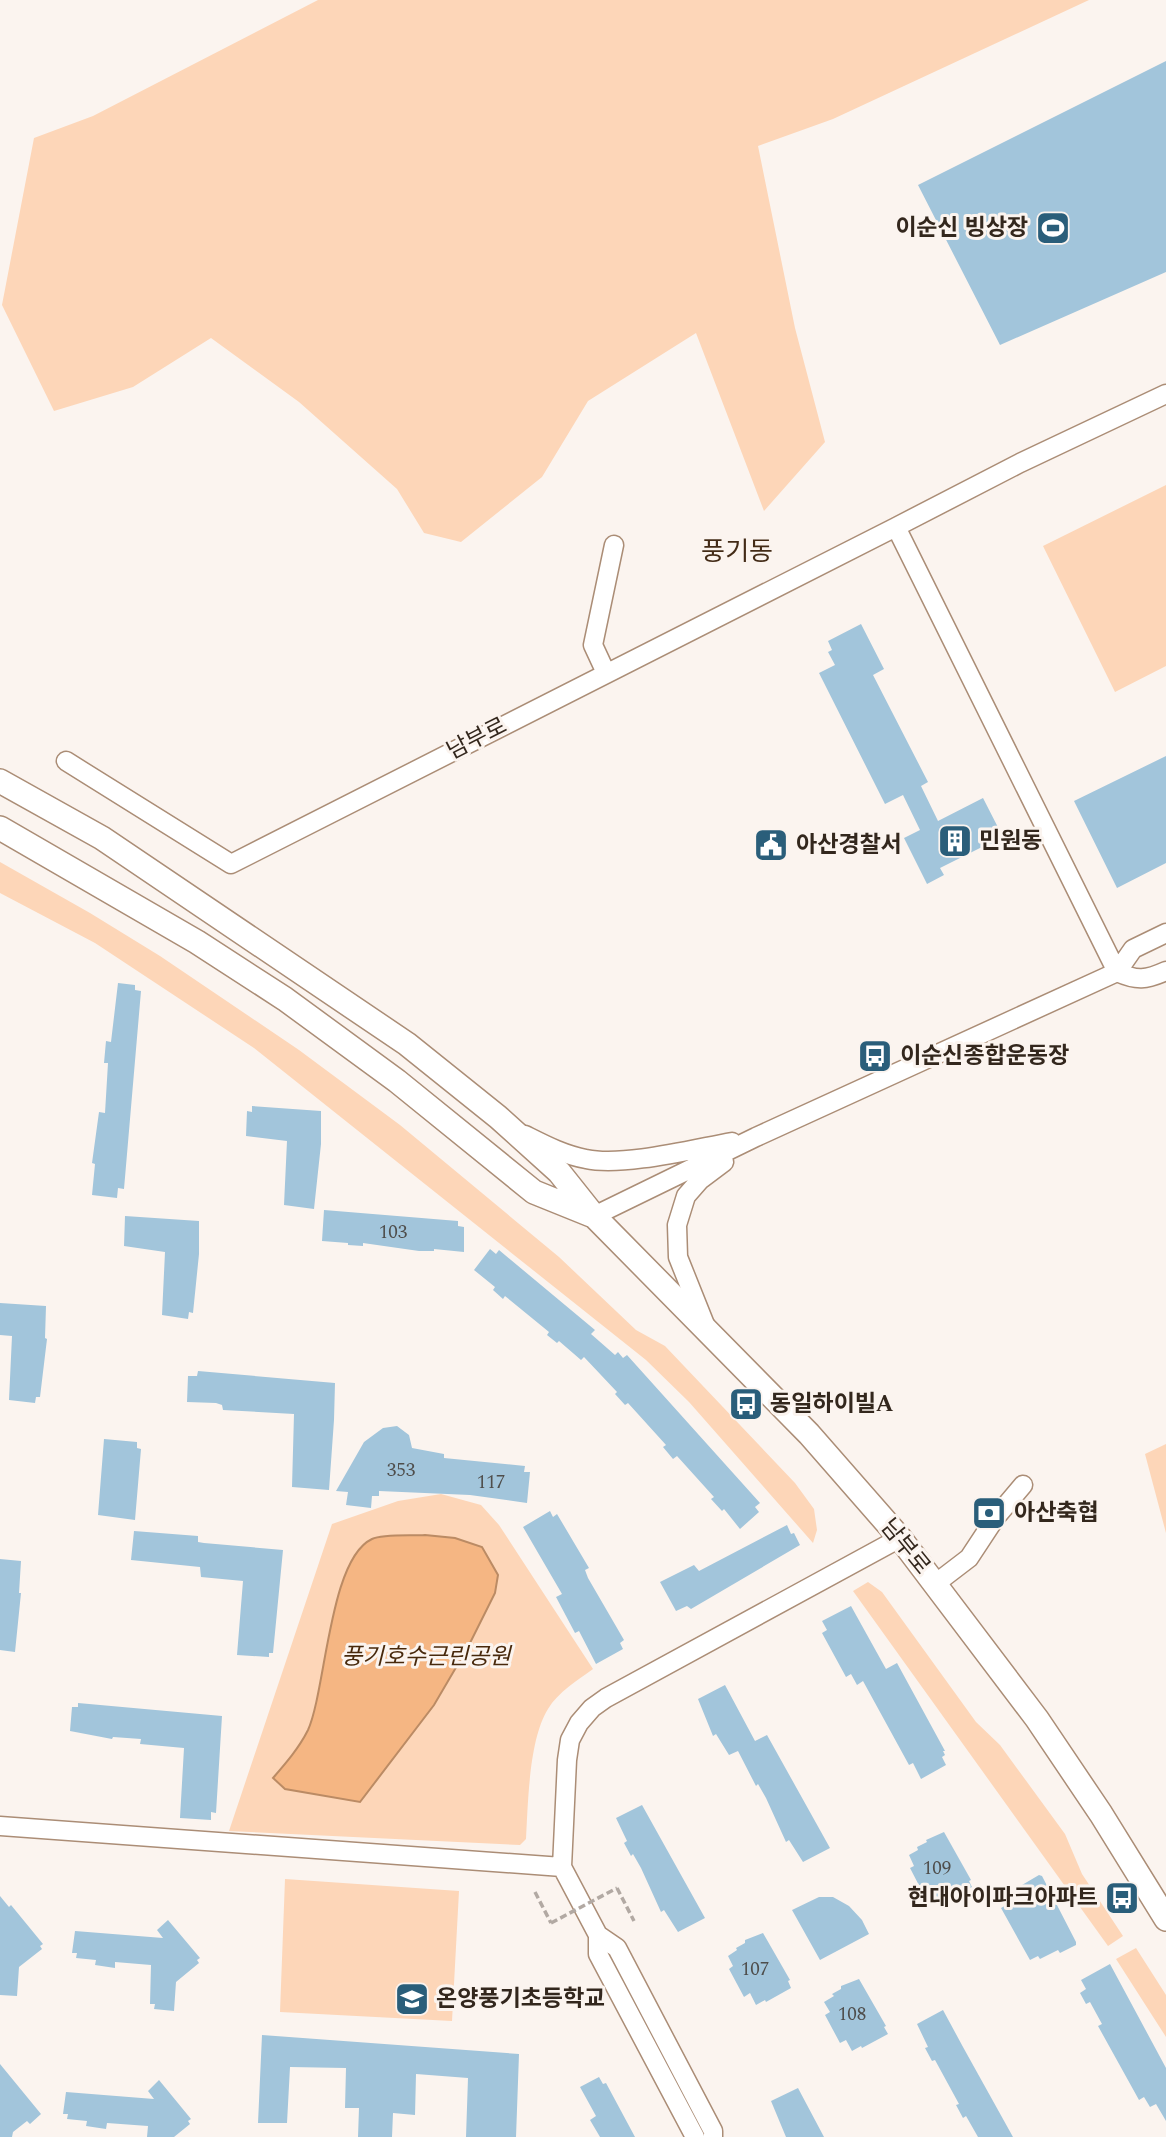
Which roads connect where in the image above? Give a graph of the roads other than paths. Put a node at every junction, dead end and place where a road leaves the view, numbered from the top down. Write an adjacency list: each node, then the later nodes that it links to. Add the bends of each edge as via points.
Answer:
1 (1166, 394): 2 (street, 남부로)
2 (897, 527): 4 (street, 남부로); 10 (street)
3 (614, 545): 4 (street, via 593,645)
4 (606, 673): 5 (street, 남부로, via 231,864)
5 (66, 761)
6 (0, 781): 11 (main road, 남부로, via 102,838 407,1044)
7 (0, 828): 13 (main road, 남부로, via 197,942 285,999 397,1081 534,1192)
8 (1166, 933): 10 (street, via 1133,949)
9 (1166, 971): 10 (street, via 1149,979)
10 (1117, 972): 12 (street)
11 (512, 1129): 12 (street, via 588,1160 633,1160); 13 (main road, 남부로, via 559,1171)
12 (756, 1137): 13 (street); 14 (street, via 700,1180 686,1196 677,1225 678,1257)
13 (594, 1216): 14 (main road, 남부로)
14 (708, 1330): 16 (main road, 남부로, via 809,1434)
15 (1023, 1485): 17 (street, via 969,1558)
16 (900, 1538): 17 (main road, 남부로); 19 (street, via 592,1708 570,1740)
17 (934, 1584): 20 (main road, 남부로, via 1037,1719)
18 (0, 1826): 19 (street)
19 (562, 1867): 21 (street)
20 (1166, 1919)
21 (598, 1935): 22 (street, via 598,1954); 23 (street, via 617,1948)
22 (695, 2137)
23 (713, 2137)

